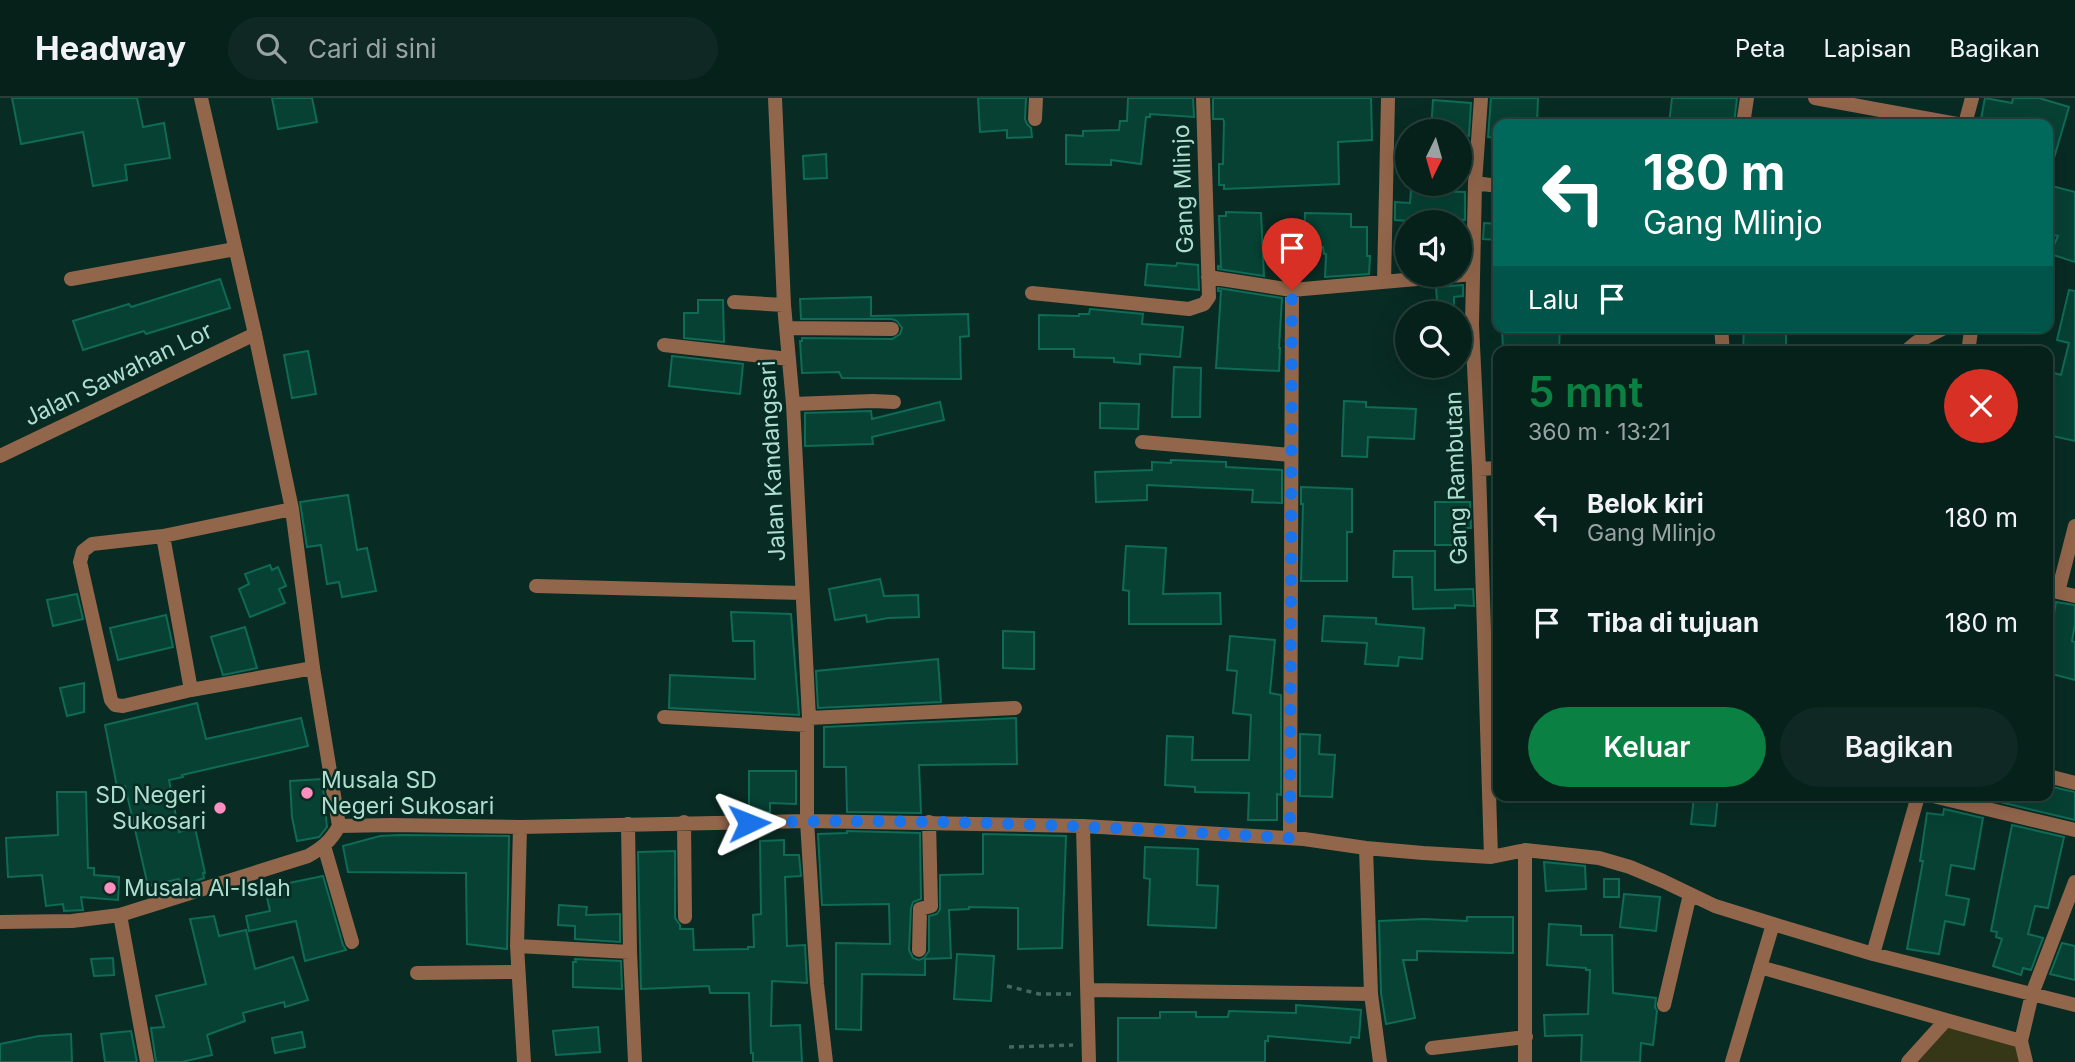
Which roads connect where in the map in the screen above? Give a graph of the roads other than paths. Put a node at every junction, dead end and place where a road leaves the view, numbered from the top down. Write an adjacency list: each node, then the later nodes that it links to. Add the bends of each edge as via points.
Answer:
1 (201, 98): 16 (street)
2 (775, 98): 24 (street, Jalan Kandangsari)
3 (1036, 98): 10 (street)
4 (1203, 98): 18 (street, Gang Mlinjo)
5 (1388, 98): 20 (street)
6 (1481, 98): 14 (street, Gang Rambutan)
7 (1748, 98): 11 (street)
8 (1815, 98): 12 (street)
9 (1972, 98): 13 (street)
10 (1035, 119)
11 (1744, 119)
12 (1930, 119)
13 (1966, 119)
14 (1475, 183): 15 (street); 17 (street, Gang Rambutan)
15 (1493, 185)
16 (235, 249): 19 (street); 28 (street)
17 (1473, 274): 20 (street, Gang Mlinjo); 38 (street, Gang Rambutan)
18 (1208, 277): 21 (street, Gang Mlinjo); 22 (street, via 1209,297 1189,309)
19 (71, 279)
20 (1384, 282): 21 (street, Gang Mlinjo)
21 (1292, 290): 35 (street)
22 (1032, 293)
23 (734, 302): 24 (street)
24 (784, 305): 25 (street, Jalan Kandangsari)
25 (786, 328): 26 (street); 31 (street, Jalan Kandangsari)
26 (892, 329)
27 (1934, 333): 30 (street)
28 (255, 334): 36 (street, Jalan Sawahan Lor); 39 (street)
29 (664, 345): 31 (street)
30 (1912, 346)
31 (789, 359): 33 (street, Jalan Kandangsari)
32 (894, 402): 33 (street)
33 (793, 404): 44 (street, Jalan Kandangsari)
34 (1142, 442): 35 (street)
35 (1291, 455): 63 (street)
36 (0, 456)
37 (1493, 468): 38 (street)
38 (1479, 469): 67 (street, Gang Rambutan)
39 (292, 509): 41 (street); 46 (street)
40 (2075, 526): 43 (street)
41 (163, 536): 47 (street); 47 (street, via 92,544 83,551 80,562 115,705)
42 (536, 586): 44 (street)
43 (2053, 591): 45 (street)
44 (802, 593): 50 (street, Jalan Kandangsari)
45 (2075, 596)
46 (313, 668): 47 (street); 60 (street)
47 (191, 690)
48 (1016, 708): 50 (street)
49 (664, 718): 50 (street)
50 (808, 721): 55 (street, Jalan Kandangsari)
51 (2053, 777): 52 (street)
52 (2075, 783)
53 (1917, 801): 78 (street)
54 (1954, 801): 62 (street)
55 (807, 821): 56 (street); 57 (street); 94 (street, Jalan Kandangsari)
56 (684, 822): 58 (street); 71 (street)
57 (929, 822): 59 (street); 76 (street, via 931,906 920,909)
58 (628, 824): 61 (street); 77 (street)
59 (1083, 825): 63 (street); 82 (street)
60 (339, 826): 61 (street); 64 (street)
61 (520, 827): 75 (street)
62 (2075, 830)
63 (1290, 838): 65 (street)
64 (324, 846): 70 (street, via 308,856); 74 (street)
65 (1366, 848): 67 (street); 83 (street)
66 (1525, 850): 67 (street); 69 (street, via 1599,858); 88 (street)
67 (1491, 857)
68 (2075, 882): 84 (street)
69 (1689, 894): 73 (street); 85 (street)
70 (120, 915): 72 (street); 91 (street)
71 (685, 917)
72 (0, 922)
73 (1773, 924): 78 (street); 79 (street)
74 (352, 942)
75 (517, 946): 77 (street); 81 (street)
76 (919, 950)
77 (630, 953): 93 (street)
78 (1873, 954): 84 (street)
79 (1760, 967): 87 (street); 98 (street)
80 (417, 972): 81 (street)
81 (518, 972): 92 (street)
82 (1087, 992): 83 (street); 95 (street)
83 (1371, 994): 96 (street)
84 (2032, 994): 86 (street); 89 (street)
85 (1664, 1005)
86 (2075, 1005)
87 (1946, 1020): 89 (street); 99 (street)
88 (1526, 1037): 90 (street); 97 (street)
89 (2021, 1041): 100 (street)
90 (1432, 1048)
91 (147, 1062)
92 (524, 1062)
93 (635, 1062)
94 (826, 1062)
95 (1089, 1062)
96 (1380, 1062)
97 (1525, 1062)
98 (1732, 1062)
99 (1908, 1062)
100 (2026, 1062)

